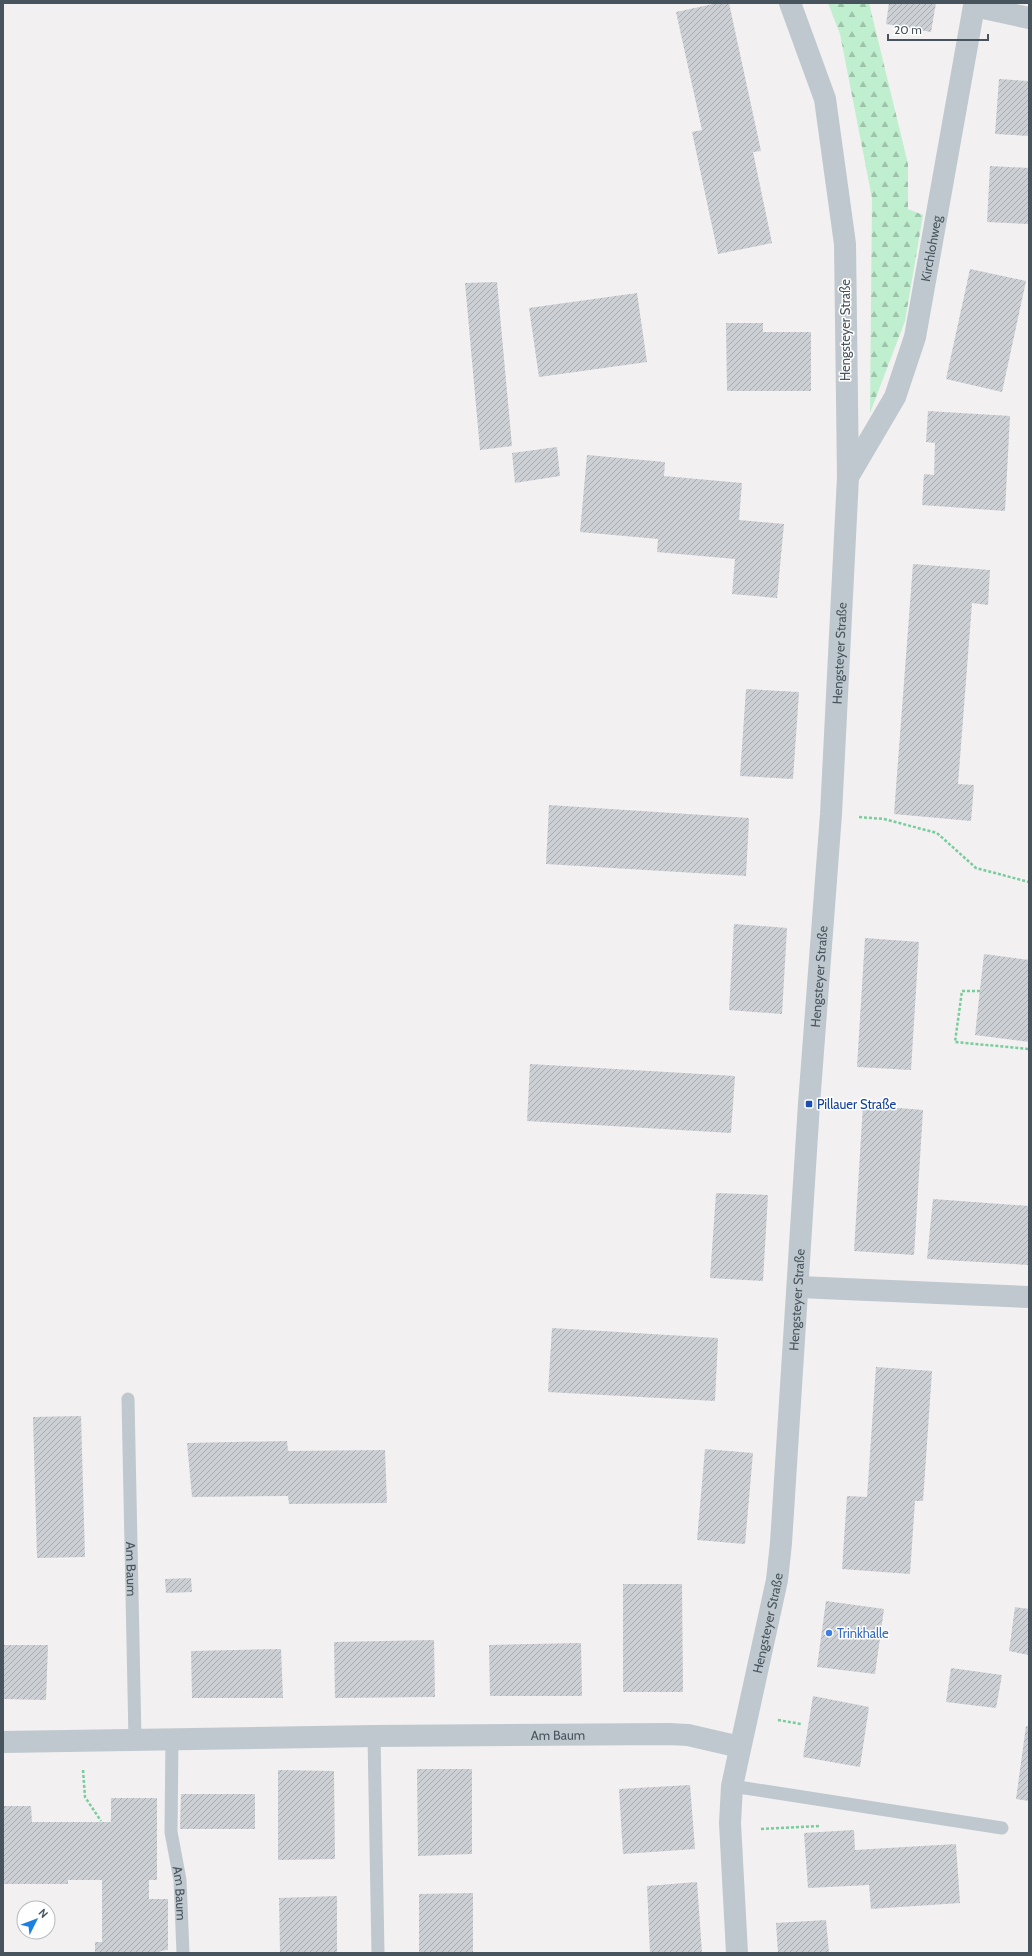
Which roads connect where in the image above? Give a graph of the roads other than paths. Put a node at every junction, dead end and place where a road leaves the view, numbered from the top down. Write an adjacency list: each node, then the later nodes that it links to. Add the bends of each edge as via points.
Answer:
1 (790, 3): 3 (street, Hengsteyer Straße, via 825,99 845,244)
2 (1029, 18): 3 (street, Kirchlohweg, via 974,6 915,337 895,397)
3 (848, 477): 4 (street, Hengsteyer Straße, via 831,814 809,1104)
4 (799, 1287): 5 (street); 11 (street, Hengsteyer Straße, via 777,1580)
5 (1029, 1297)
6 (128, 1399): 8 (lane, Am Baum)
7 (374, 1736): 9 (street, Am Baum); 11 (street, Am Baum, via 669,1734 688,1735); 15 (lane)
8 (135, 1739): 9 (street, Am Baum); 10 (street, Am Baum)
9 (172, 1739): 14 (lane, Am Baum, via 171,1832 180,1880)
10 (3, 1742)
11 (740, 1747): 12 (street, Hengsteyer Straße)
12 (732, 1786): 13 (lane); 16 (street, Hengsteyer Straße, via 730,1823)
13 (1002, 1828)
14 (183, 1953)
15 (378, 1953)
16 (737, 1953)

